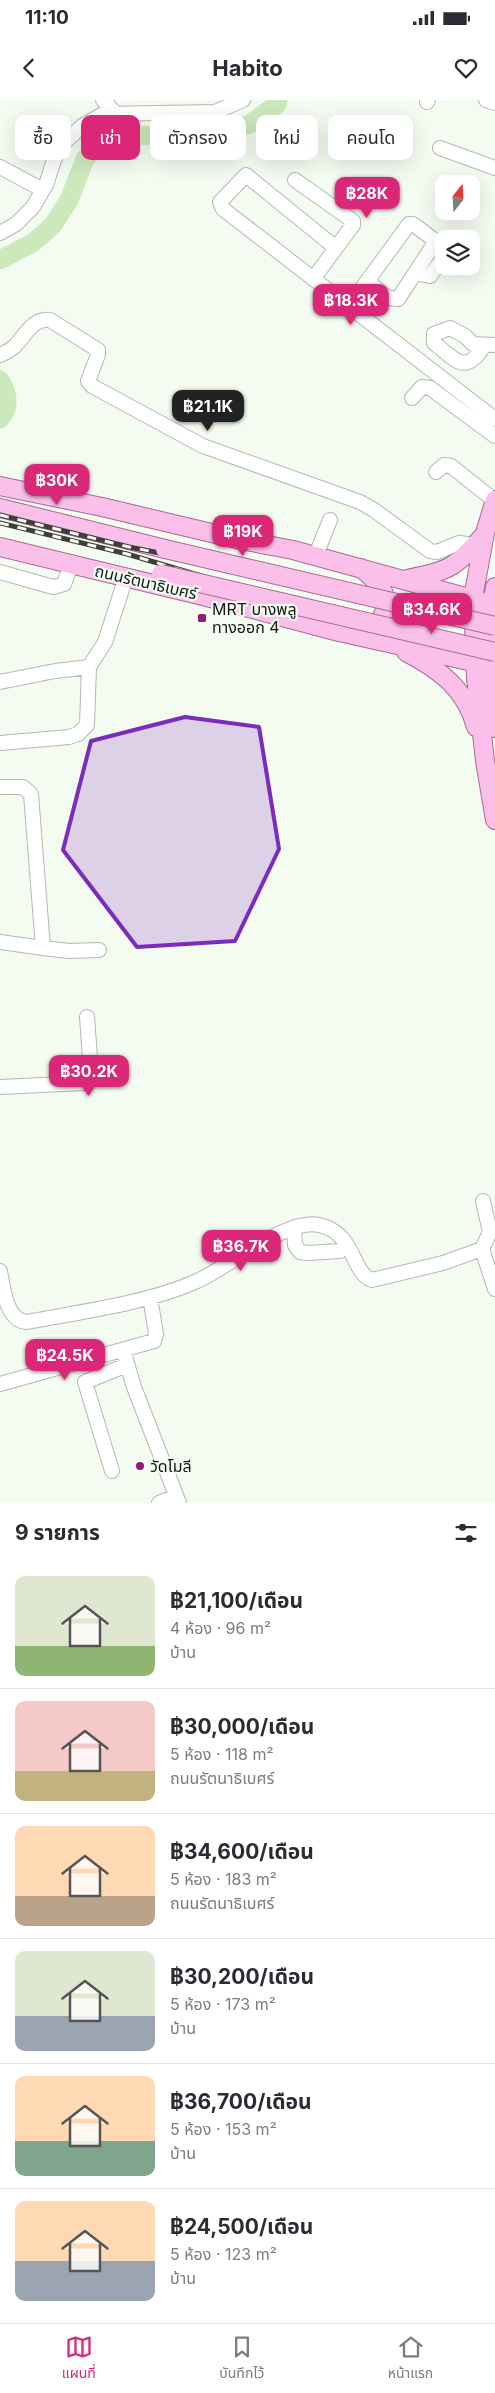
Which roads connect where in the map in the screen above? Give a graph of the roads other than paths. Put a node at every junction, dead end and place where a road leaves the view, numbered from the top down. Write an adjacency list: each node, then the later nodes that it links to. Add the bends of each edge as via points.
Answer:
1 (103, 100): 5 (street)
2 (243, 100): 5 (street, via 215,112)
3 (486, 100): 4 (street)
4 (495, 104)
5 (116, 114): 10 (street, via 103,114 82,126 63,144)
6 (440, 148): 8 (street)
7 (0, 167): 10 (street)
8 (495, 168)
9 (295, 180): 13 (street, via 352,221 353,225)
10 (43, 190): 11 (street, via 22,219)
11 (0, 233)
12 (435, 242): 18 (street, via 409,224)
13 (336, 248): 17 (street); 17 (street, via 246,175 220,202 223,209)
14 (435, 252): 16 (street)
15 (435, 269): 16 (street, via 430,276)
16 (415, 274): 18 (street, via 398,298 393,299)
17 (313, 279): 19 (street)
18 (367, 281): 19 (street)
19 (349, 306): 22 (street)
20 (0, 355): 33 (street, via 12,348 36,322 50,320 98,350 88,381 92,386 164,426 203,446 360,502 430,552 459,543)
21 (412, 398): 23 (street, via 422,387 430,388)
22 (495, 419)
23 (495, 436)
24 (436, 472): 27 (street, via 444,465 451,466)
25 (0, 476): 29 (main road, via 120,504)
26 (0, 486): 29 (main road)
27 (495, 501): 33 (main road)
28 (0, 508): 43 (main road, bridge)
29 (127, 513): 34 (main road)
30 (330, 520): 34 (street)
31 (0, 536): 46 (main road, ถนนรัตนาธิเบศร์, bridge, via 161,574)
32 (0, 548): 39 (main road, ถนนรัตนาธิเบศร์)
33 (484, 548): 40 (main road, via 441,572); 41 (main road)
34 (316, 555): 36 (main road)
35 (0, 556): 38 (main road)
36 (358, 566): 40 (main road); 44 (main road, via 382,589 386,600 384,615 371,630 361,635)
37 (0, 572): 38 (street, via 53,587 64,584)
38 (68, 573): 39 (main road, via 103,581)
39 (119, 576): 44 (main road, ถนนรัตนาธิเบศร์); 47 (street, via 105,642)
40 (404, 579): 41 (main road)
41 (473, 598): 42 (main road); 46 (main road)
42 (494, 599): 46 (main road)
43 (495, 626)
44 (348, 634): 45 (main road, ถนนรัตนาธิเบศร์)
45 (382, 640): 46 (main road, ถนนรัตนาธิเบศร์); 51 (main road, via 435,667 452,682 473,716)
46 (488, 662): 49 (main road); 51 (main road)
47 (89, 667): 48 (street); 50 (street, via 87,726 78,734)
48 (0, 682)
49 (495, 728)
50 (0, 743)
51 (485, 761): 53 (main road)
52 (0, 787): 55 (street, via 23,787 31,794)
53 (495, 820)
54 (0, 942): 55 (street)
55 (43, 948): 56 (street)
56 (99, 950)
57 (87, 1017): 58 (street, via 88,1081 82,1084)
58 (0, 1087)
59 (483, 1200): 61 (street)
60 (294, 1229): 62 (street, via 320,1225 340,1236 350,1247 363,1274 372,1280 443,1263); 63 (street, via 300,1252); 66 (street, via 269,1238 197,1282)
61 (492, 1231): 62 (street)
62 (482, 1249): 65 (street)
63 (340, 1251)
64 (0, 1273): 66 (street, via 9,1308 15,1318 24,1322)
65 (495, 1289)
66 (150, 1297): 67 (street, via 155,1340)
67 (123, 1350): 68 (street); 69 (street)
68 (127, 1366): 70 (street, via 85,1382); 71 (street)
69 (0, 1384)
70 (112, 1471)
71 (178, 1500): 72 (street)
72 (159, 1503)

